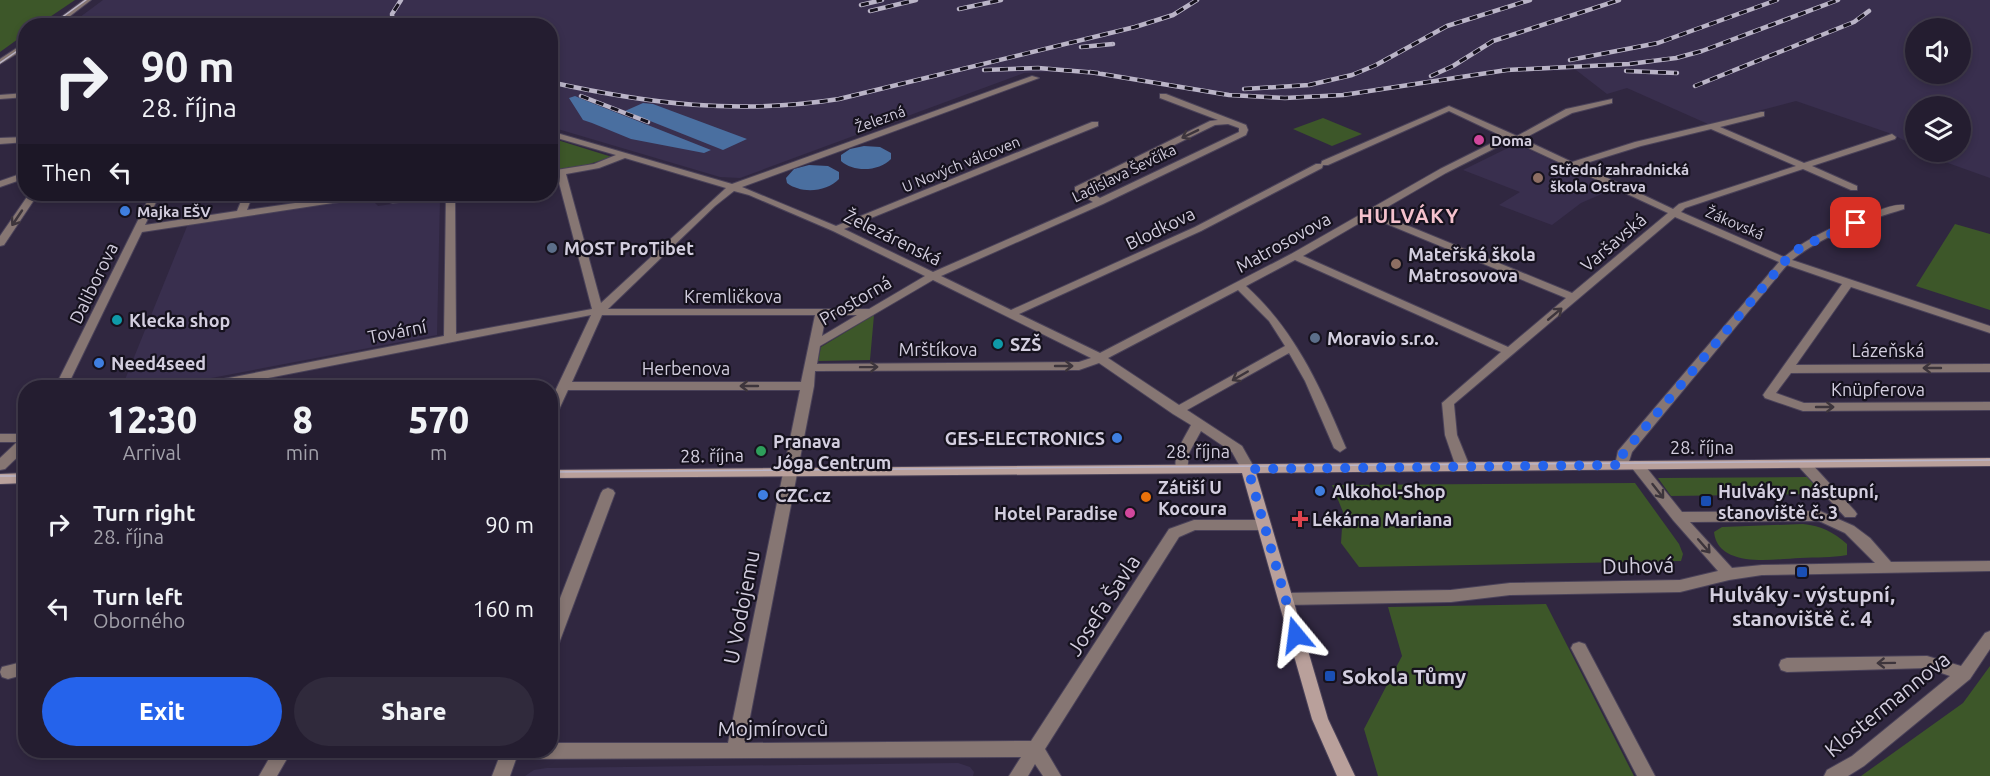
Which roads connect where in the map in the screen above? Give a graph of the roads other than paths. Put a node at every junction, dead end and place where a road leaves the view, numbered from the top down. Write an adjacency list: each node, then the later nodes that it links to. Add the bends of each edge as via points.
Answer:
1 (88, 0): 2 (street)
2 (63, 18)
3 (18, 49): 4 (street)
4 (15, 51): 5 (street)
5 (0, 62)
6 (1035, 78): 29 (street, Železná)
7 (18, 96): 9 (street)
8 (1163, 96): 13 (street)
9 (0, 97)
10 (1610, 101): 18 (street, Matrosovova, via 1569,111)
11 (1449, 108): 18 (street, Žákovská); 53 (street, Blodkova, via 1322,164 1179,238)
12 (1761, 114): 15 (street)
13 (1230, 122): 22 (street, one-way to 22, via 1213,123); 22 (street, Ladislava Ševčíka, via 1243,127 1243,134)
14 (1095, 124): 42 (street, U Nových válcoven)
15 (1714, 127): 23 (street, via 1638,144); 24 (street)
16 (558, 135): 21 (street, Železárenská)
17 (1892, 137): 24 (street, Varšavská)
18 (1515, 138): 23 (street, Žákovská); 39 (street, Matrosovova, via 1443,171)
19 (18, 140): 20 (street)
20 (0, 141)
21 (625, 155): 25 (street, via 596,166); 29 (street, Železárenská)
22 (1164, 159): 36 (street, Ladislava Ševčíka); 36 (street, via 1078,189)
23 (1572, 165): 40 (street, Žákovská)
24 (1804, 166): 30 (street); 40 (street, Varšavská, via 1682,206)
25 (558, 173)
26 (18, 178): 28 (street)
27 (558, 180): 50 (street)
28 (0, 184)
29 (734, 187): 42 (street, Železárenská); 50 (street, Železná)
30 (1854, 188)
31 (28, 201): 43 (street, one-way to 43)
32 (151, 201): 41 (street, Daliborova)
33 (246, 201): 38 (street)
34 (321, 201): 38 (street)
35 (450, 201): 55 (street)
36 (1100, 202): 46 (street, Ladislava Ševčíka)
37 (1901, 207): 45 (street, via 1801,247)
38 (242, 212): 41 (street)
39 (1369, 213): 44 (street, Matrosovova); 49 (street)
40 (1676, 213): 45 (street, Žákovská); 49 (street, Varšavská)
41 (138, 229): 63 (street, Daliborova)
42 (836, 229): 46 (street, Železárenská)
43 (0, 243)
44 (1295, 256): 48 (street, Matrosovova); 58 (street)
45 (1785, 261): 47 (street, Žákovská); 77 (street, via 1623,454)
46 (933, 276): 52 (street, Prostorná); 53 (street, Železárenská)
47 (1849, 282): 54 (street, Žákovská); 62 (street)
48 (1239, 285): 57 (street, via 1260,302); 59 (street, Matrosovova)
49 (1575, 298): 58 (street, Varšavská, one-way to 49)
50 (598, 312): 51 (street, Kremličkova); 55 (street, Tovární); 65 (street)
51 (821, 312): 52 (street, Kremličkova); 56 (street)
52 (868, 312): 56 (street, Prostorná)
53 (1011, 314): 59 (street, Železárenská)
54 (1990, 330)
55 (450, 339): 64 (street, Tovární)
56 (814, 345): 60 (street, Prostorná)
57 (1291, 347): 69 (street, one-way to 69); 74 (street, via 1315,386)
58 (1510, 352): 80 (street, Varšavská, via 1448,403 1451,435)
59 (1100, 358): 60 (street, Mrštíkova, one-way to 59, via 1079,366); 69 (street, Železárenská)
60 (811, 368): 66 (street, Prostorná)
61 (1990, 368): 62 (street, Lázeňská, one-way to 62)
62 (1787, 369): 68 (street, Knüpferova, one-way to 68, via 1768,395 1803,407)
63 (64, 380)
64 (239, 380)
65 (565, 386): 66 (street, Herbenova, one-way to 65); 67 (street)
66 (807, 386): 83 (street, Prostorná)
67 (558, 400)
68 (1990, 406)
69 (1177, 411): 70 (street, Železárenská)
70 (1198, 424): 81 (street, via 1183,453); 82 (street, Železárenská, via 1240,452)
71 (0, 438): 72 (street)
72 (18, 439)
73 (18, 448): 79 (street)
74 (1340, 448)
75 (1990, 462): 76 (main road, 28. října)
76 (1804, 464): 78 (main road, 28. října); 88 (street)
77 (1622, 465): 78 (main road, 28. října); 80 (main road, 28. října)
78 (1637, 465): 89 (street, one-way to 89)
79 (0, 466)
80 (1463, 467): 82 (main road, 28. října)
81 (1182, 469): 82 (main road, 28. října); 83 (main road, 28. října)
82 (1248, 469): 90 (main road)
83 (789, 472): 84 (main road, 28. října); 103 (street, U Vodojemu)
84 (558, 474)
85 (0, 478): 86 (main road)
86 (18, 478)
87 (608, 493): 95 (street)
88 (1850, 514)
89 (1678, 517): 92 (street, via 1820,516 1861,537); 93 (street, one-way to 93)
90 (1264, 525): 94 (main road); 102 (street, Josefa Šavla, via 1194,525 1174,533)
91 (1990, 566): 92 (street, Duhová)
92 (1887, 567): 93 (street, Duhová, via 1774,569)
93 (1729, 574): 94 (street, Duhová, via 1680,586 1510,589 1451,596)
94 (1286, 600): 111 (main road, via 1320,719)
95 (558, 625)
96 (1990, 637): 101 (street, Klostermannova)
97 (1579, 648): 112 (street)
98 (1787, 665): 101 (street, one-way to 98, via 1927,662)
99 (18, 669): 100 (street)
100 (8, 672)
101 (1964, 674): 113 (street, Klostermannova, via 1858,761)
102 (1036, 749): 103 (street, Mojmírovců); 109 (street, Josefa Šavla); 110 (street)
103 (735, 750): 104 (street, Mojmírovců)
104 (558, 751)
105 (278, 758): 107 (street)
106 (508, 758): 108 (street)
107 (268, 776)
108 (501, 776)
109 (1018, 776)
110 (1052, 776)
111 (1346, 776)
112 (1646, 776)
113 (1833, 776)

